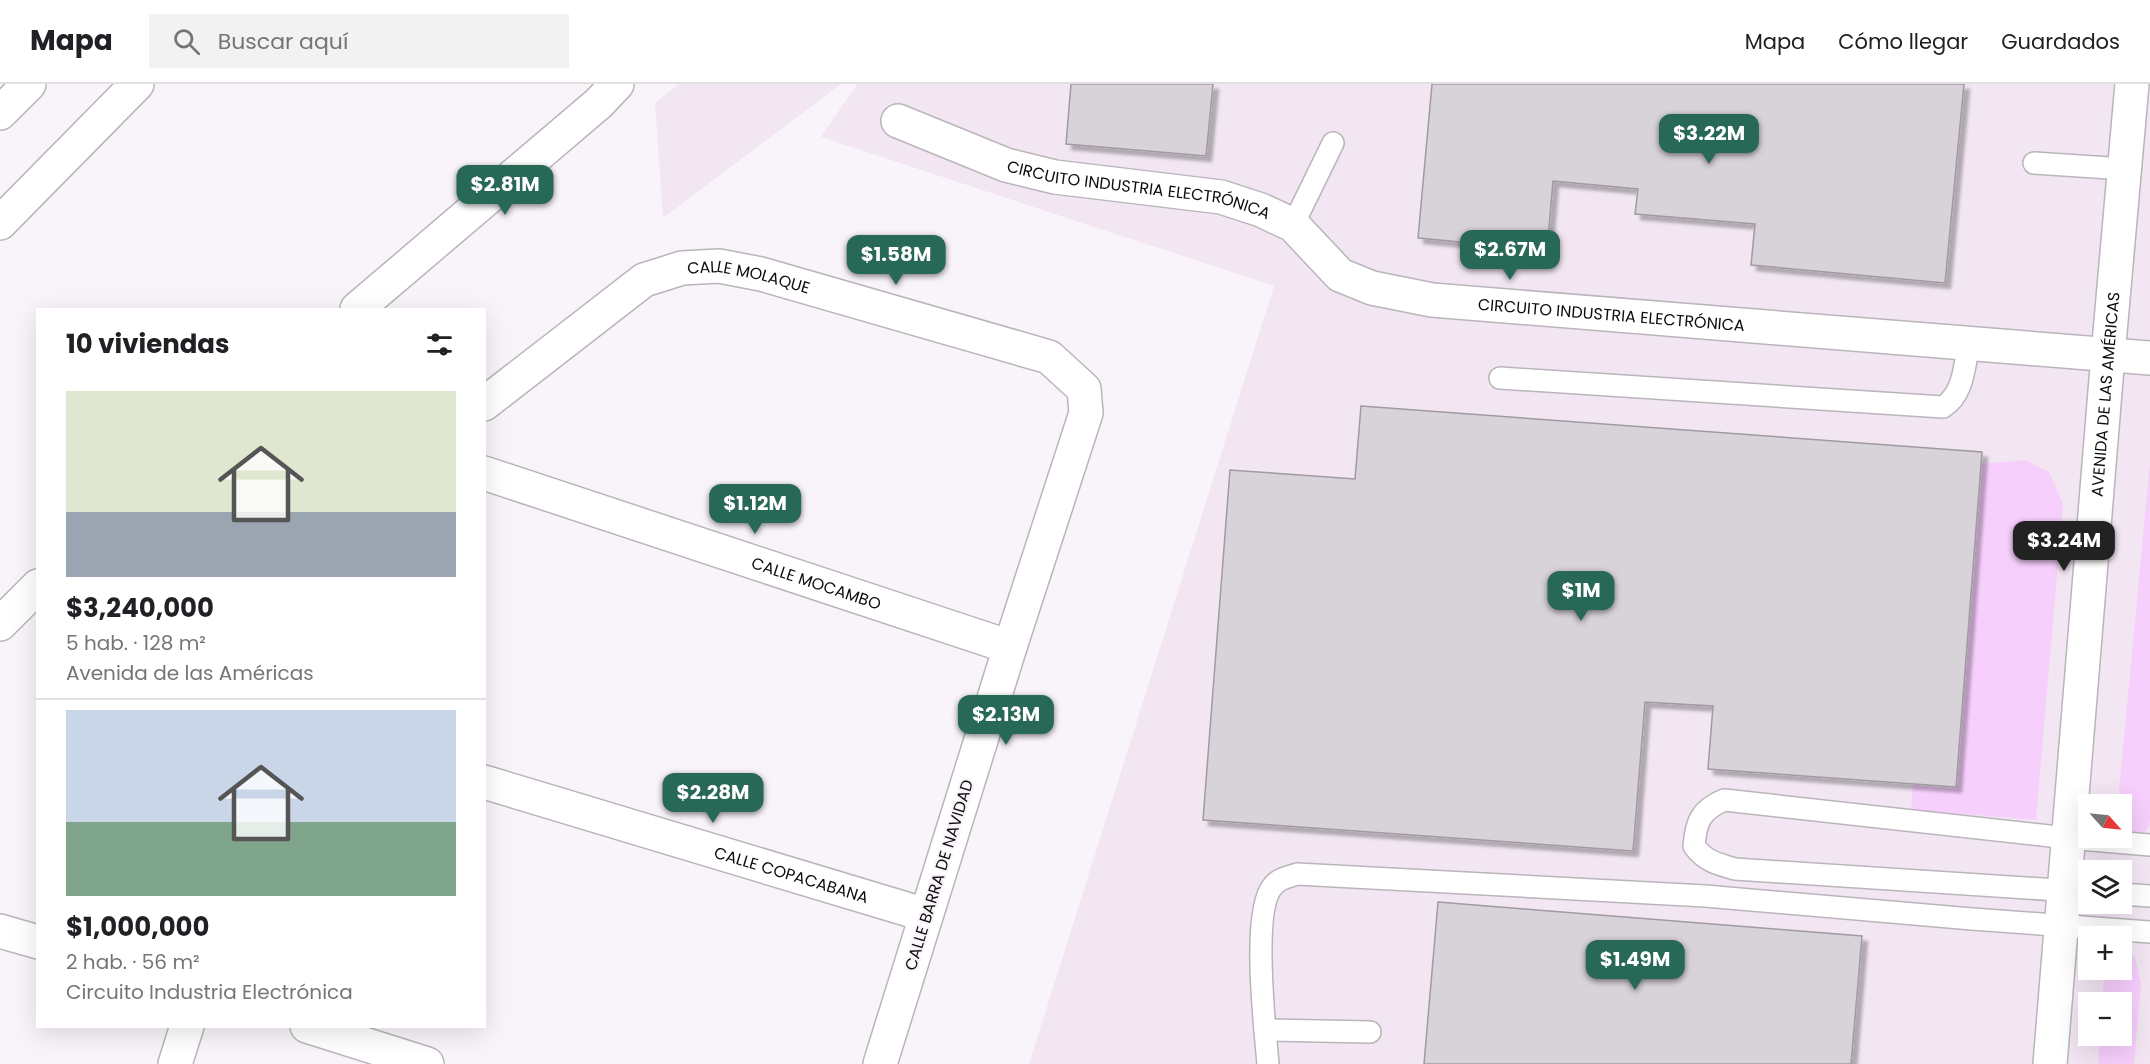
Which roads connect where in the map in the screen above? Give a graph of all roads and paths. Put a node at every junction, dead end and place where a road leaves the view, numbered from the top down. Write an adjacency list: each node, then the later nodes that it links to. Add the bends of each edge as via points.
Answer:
1 (29, 84): 5 (street)
2 (137, 84): 10 (street)
3 (617, 84): 12 (street)
4 (2132, 84): 9 (street, AVENIDA DE LAS AMÉRICAS)
5 (0, 113)
6 (898, 121): 11 (street, CIRCUITO INDUSTRIA ELECTRÓNICA, via 1006,165 1055,177 1221,197)
7 (1333, 143): 11 (lane)
8 (2034, 163): 9 (lane)
9 (2125, 170): 14 (street, AVENIDA DE LAS AMÉRICAS)
10 (1, 224)
11 (1293, 225): 13 (street, CIRCUITO INDUSTRIA ELECTRÓNICA, via 1340,275 1372,288 1432,300)
12 (358, 308)
13 (1969, 344): 14 (street, CIRCUITO INDUSTRIA ELECTRÓNICA); 16 (lane, via 1960,385 1951,402 1943,406)
14 (2108, 355): 15 (street, CIRCUITO INDUSTRIA ELECTRÓNICA); 24 (street, AVENIDA DE LAS AMÉRICAS)
15 (2150, 358)
16 (1500, 378)
17 (486, 402): 18 (street, CALLE MOLAQUE, via 644,280 682,268 718,266 761,274 1048,357 1084,389)
18 (1086, 413): 22 (street, CALLE BARRA DE NAVIDAD)
19 (486, 474): 22 (street, CALLE MOCAMBO)
20 (36, 588): 21 (street)
21 (0, 624)
22 (1010, 647): 29 (street, CALLE BARRA DE NAVIDAD)
23 (486, 783): 29 (street, CALLE COPACABANA)
24 (2068, 838): 25 (lane); 26 (street, AVENIDA DE LAS AMÉRICAS); 26 (lane, via 1724,800 1710,806 1701,817 1694,846 1715,863 1735,868)
25 (2150, 845)
26 (2076, 892): 30 (street, AVENIDA DE LAS AMÉRICAS)
27 (2132, 895): 28 (lane)
28 (2150, 896)
29 (926, 915): 40 (street, CALLE BARRA DE NAVIDAD)
30 (2061, 925): 32 (lane); 36 (lane, via 1705,896 1297,874 1273,885 1263,910); 42 (street, AVENIDA DE LAS AMÉRICAS)
31 (0, 931): 33 (street)
32 (2150, 932)
33 (36, 941)
34 (186, 1028): 38 (street)
35 (313, 1028): 39 (street)
36 (1265, 1030): 37 (lane); 41 (lane)
37 (1370, 1032)
38 (176, 1064)
39 (427, 1064)
40 (880, 1064)
41 (1268, 1064)
42 (2050, 1064)

